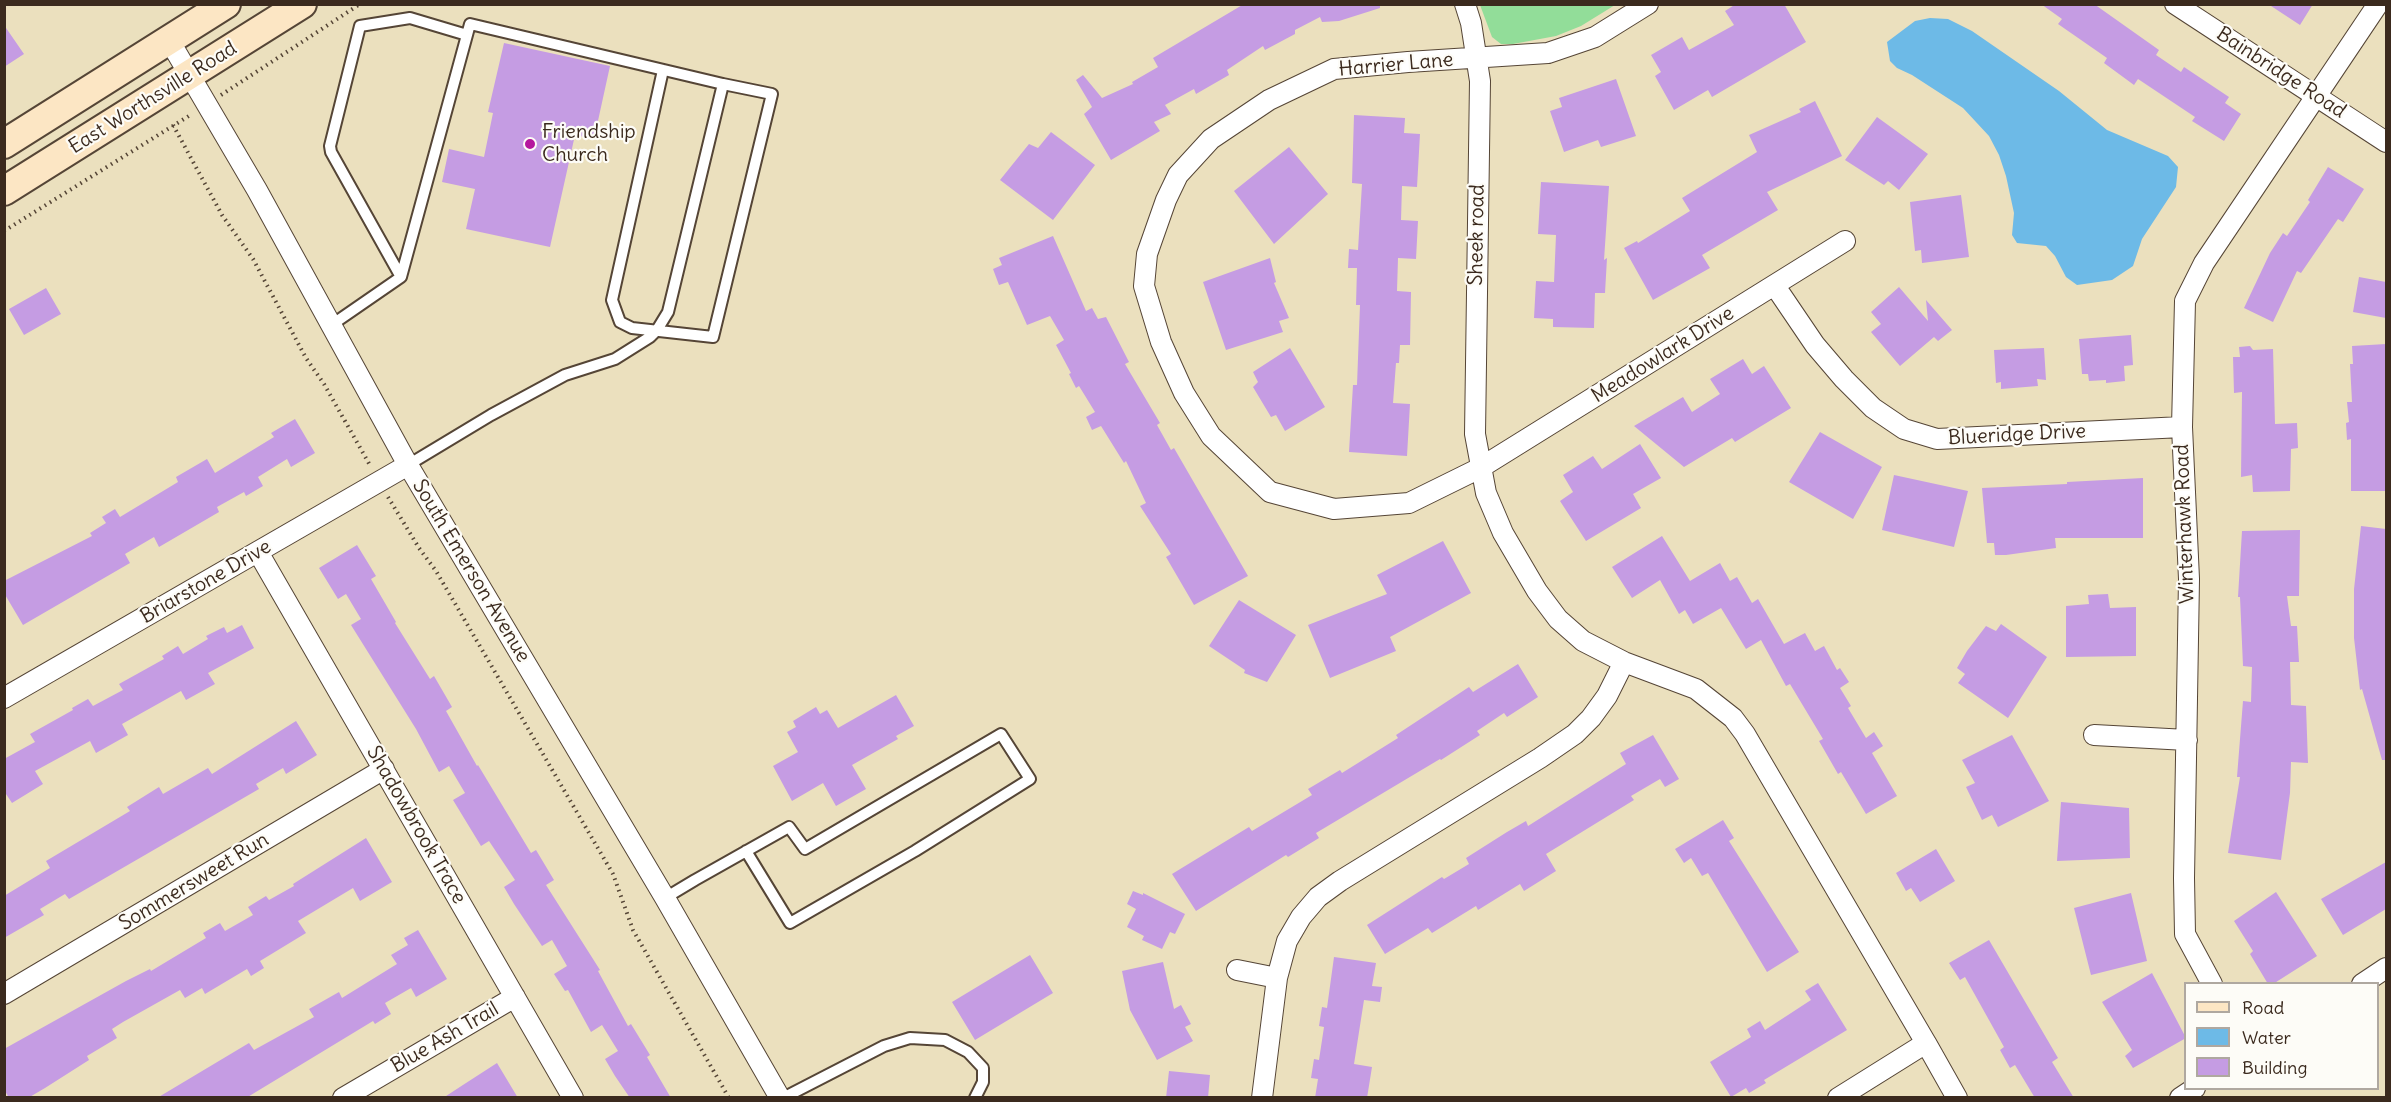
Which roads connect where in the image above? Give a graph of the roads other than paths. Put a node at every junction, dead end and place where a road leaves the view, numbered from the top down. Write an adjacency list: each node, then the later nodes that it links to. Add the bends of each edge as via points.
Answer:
1 (226, 4): 8 (main road, East Worthsville Road)
2 (302, 4): 11 (main road, East Worthsville Road)
3 (1465, 4): 9 (street, Sheek road)
4 (1648, 4): 9 (street, Harrier Lane, via 1595,37 1548,53)
5 (2175, 4): 13 (street, Bainbridge Road)
6 (2378, 4): 13 (street, Winterhawk Road)
7 (467, 35): 10 (lane, via 470,24); 18 (lane); 18 (lane, via 410,18 360,26 330,146)
8 (169, 40): 11 (street, South Emerson Avenue); 15 (main road, East Worthsville Road)
9 (1477, 59): 24 (street, Sheek road, via 1480,90 1475,434); 24 (street, Harrier Lane, via 1334,69 1269,100 1230,126 1211,140 1178,176 1147,254 1144,286 1161,342 1184,393 1211,436 1270,492 1334,509 1373,508 1409,503)
10 (663, 70): 12 (lane); 21 (lane, via 612,300 620,322 632,328)
11 (189, 76): 16 (main road, East Worthsville Road); 20 (street, South Emerson Avenue, via 257,190)
12 (723, 84): 21 (lane, via 668,312); 21 (lane, via 772,94 713,337)
13 (2316, 96): 14 (street, Bainbridge Road); 22 (street, Winterhawk Road, via 2204,264 2185,302)
14 (2386, 142)
15 (4, 144)
16 (4, 191)
17 (1845, 241): 19 (street, Meadowlark Drive)
18 (401, 277): 20 (lane)
19 (1775, 286): 22 (street, Blueridge Drive, via 1815,345 1844,379 1873,408 1904,429 1937,439); 24 (street, Meadowlark Drive)
20 (330, 326): 23 (street, South Emerson Avenue)
21 (657, 330): 23 (lane, via 615,359 564,375)
22 (2182, 427): 29 (street, Winterhawk Road, via 2189,579)
23 (408, 465): 25 (street, Briarstone Drive); 32 (street, South Emerson Avenue)
24 (1480, 468): 26 (street, Sheek road, via 1503,533 1537,591 1558,619 1583,641)
25 (258, 552): 27 (street, Briarstone Drive); 30 (street, Shadowbrook Trace)
26 (1624, 662): 35 (street, via 1606,696 1575,734 1318,897 1287,941); 40 (street, Sheek road, via 1695,690 1733,718)
27 (4, 698)
28 (2094, 735): 29 (street)
29 (2187, 740): 36 (street, Winterhawk Road, via 2185,934)
30 (384, 770): 38 (street, Sommersweet Run); 39 (street, Shadowbrook Trace)
31 (746, 851): 31 (lane, via 789,827 805,849 1001,734 1030,779 790,923); 32 (lane)
32 (665, 898): 44 (street, South Emerson Avenue)
33 (2386, 968): 37 (street)
34 (1237, 970): 35 (street)
35 (1277, 978): 46 (street)
36 (2211, 982)
37 (2365, 982)
38 (4, 994)
39 (515, 997): 42 (street, Blue Ash Trail); 43 (street, Shadowbrook Trace)
40 (1926, 1043): 47 (street); 48 (street, Sheek road)
41 (2193, 1090): 49 (street)
42 (343, 1098)
43 (573, 1098)
44 (782, 1098): 45 (lane, via 884,1046 910,1038 945,1040 968,1052 983,1068 983,1082)
45 (975, 1098)
46 (1262, 1098)
47 (1838, 1098)
48 (1957, 1098)
49 (2180, 1098)

